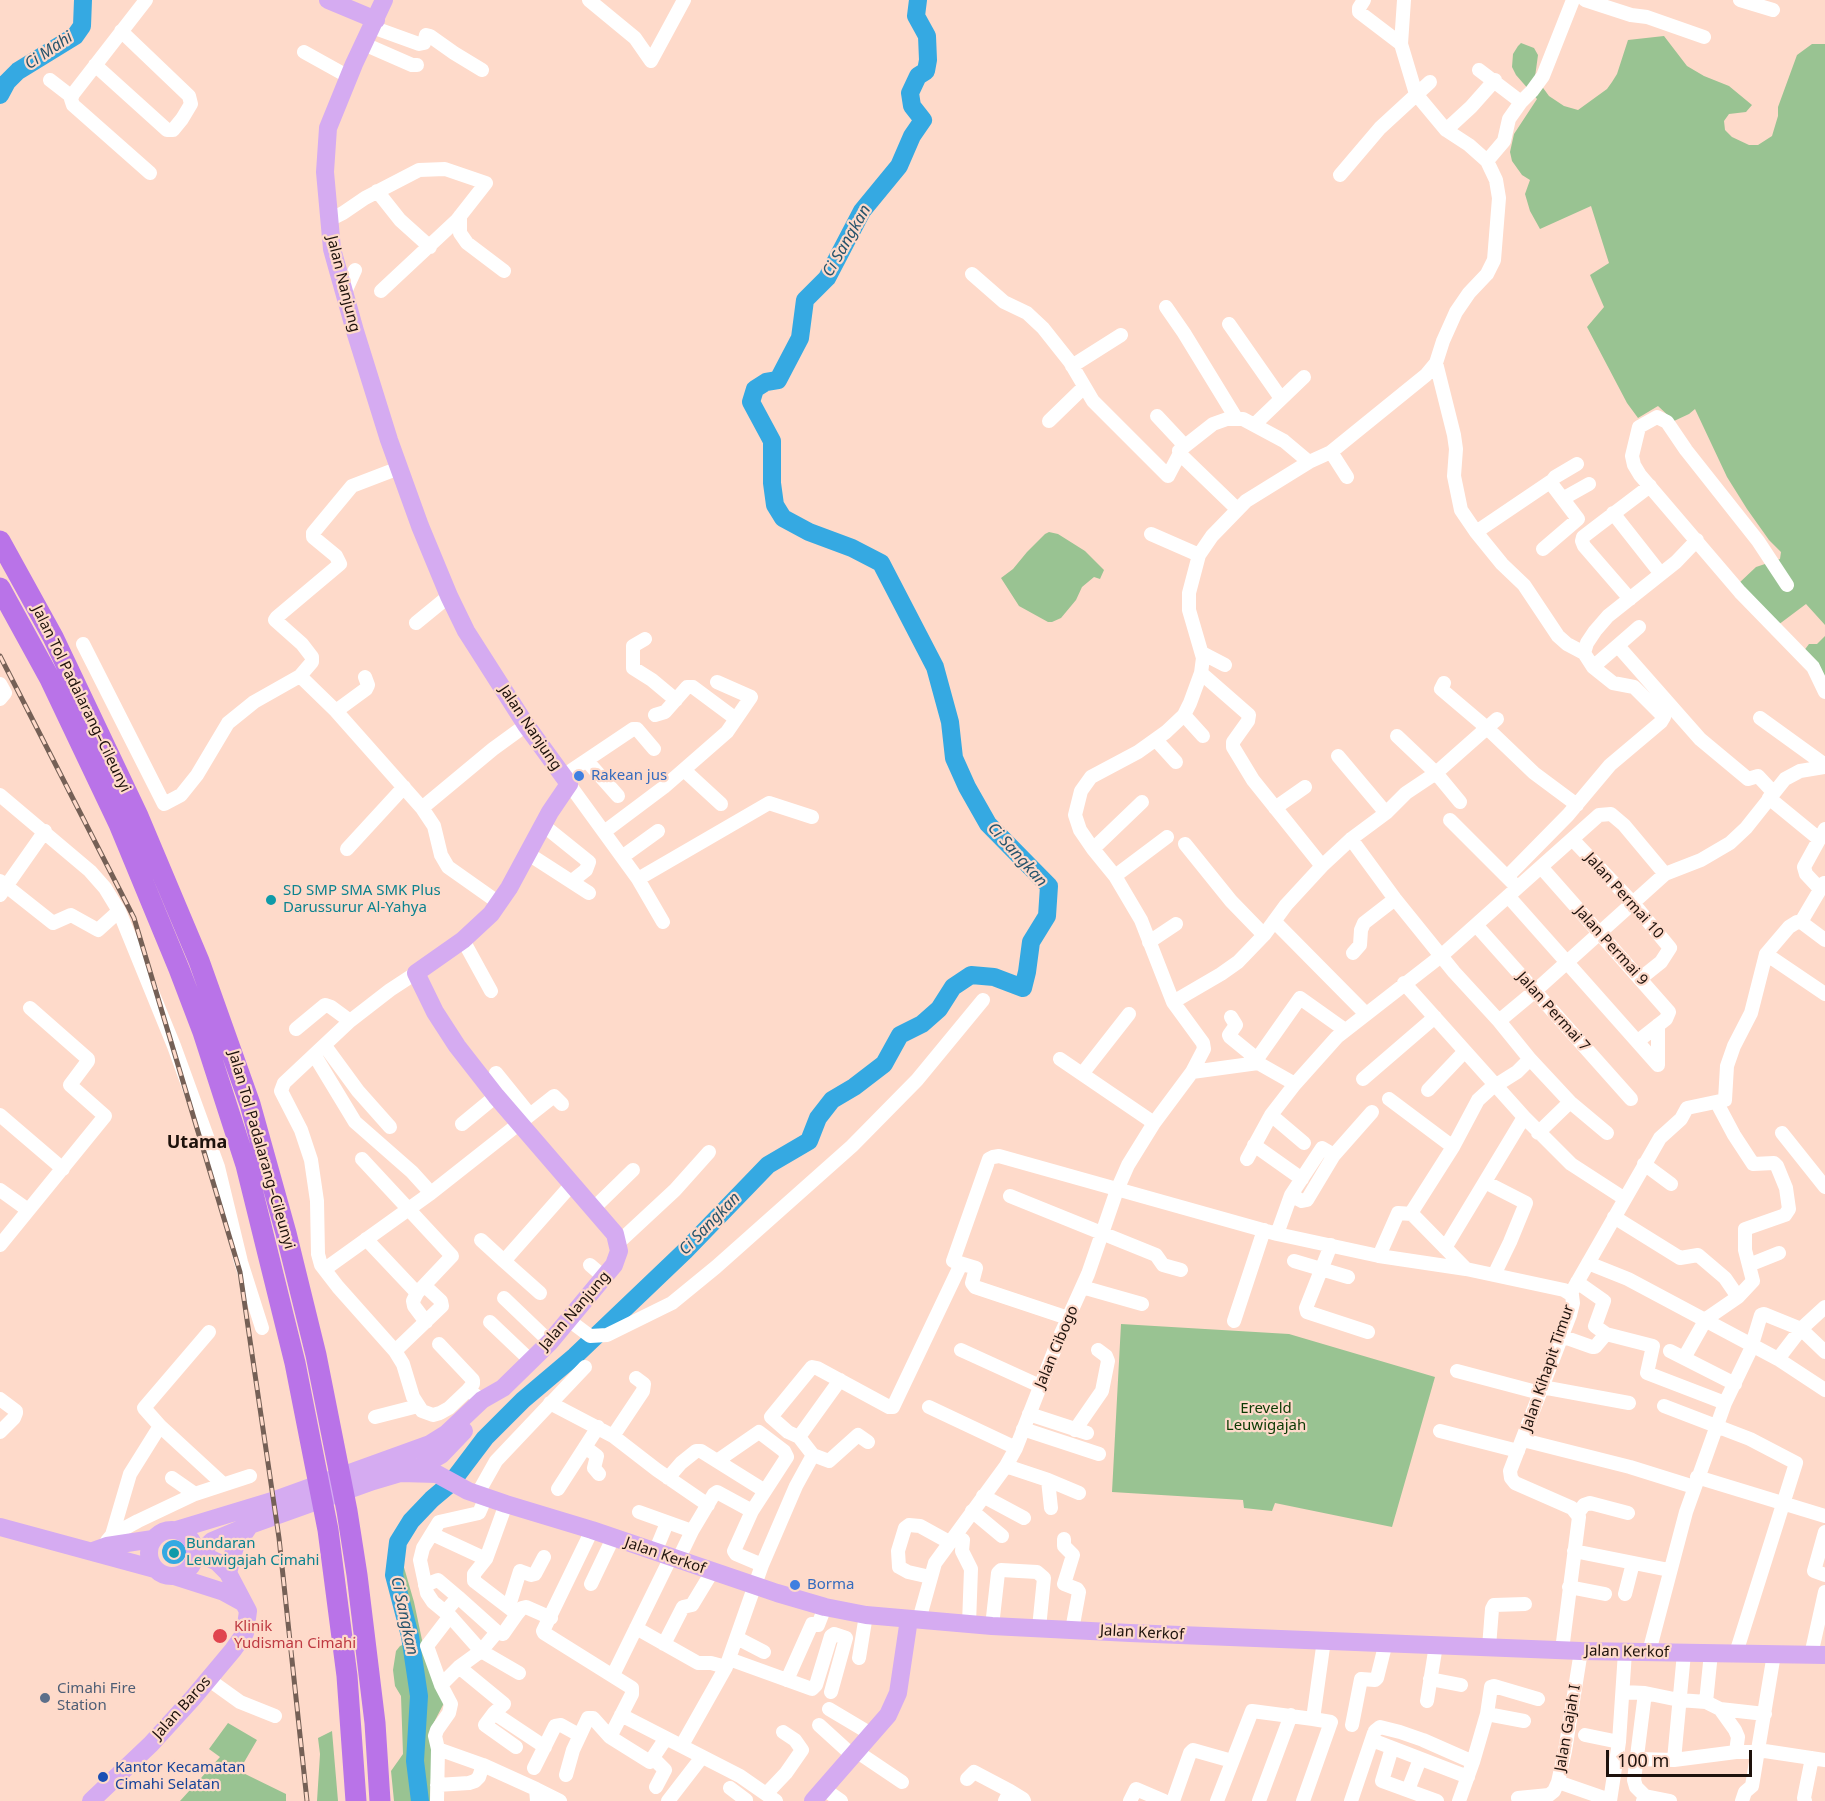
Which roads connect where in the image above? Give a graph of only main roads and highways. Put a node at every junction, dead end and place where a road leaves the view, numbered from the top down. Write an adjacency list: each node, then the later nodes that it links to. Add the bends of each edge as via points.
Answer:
1 (328, 0): 3 (main road)
2 (384, 0): 3 (main road, Jalan Nanjung)
3 (374, 23): 6 (main road, Jalan Nanjung, via 328,128 325,172 332,249 399,468 449,596 466,631 566,780 499,903 478,928 416,973 457,1046 496,1096 524,1119 615,1234 620,1251 604,1277 550,1342 531,1361 481,1395)
4 (0, 541): 28 (highway, Jalan Tol Padalarang–Cileunyi, via 53,637 138,816 199,961 250,1104 316,1355 347,1511 375,1723)
5 (0, 588): 23 (highway, Jalan Tol Padalarang–Cileunyi, via 50,679 119,824 203,1032 240,1144 295,1363 328,1530)
6 (436, 1450): 7 (main road, Jalan Nanjung, via 420,1467); 8 (main road, Jalan Kerkof); 9 (main road, Jalan Nanjung)
7 (401, 1473): 8 (main road); 9 (main road, Jalan Nanjung)
8 (449, 1473): 21 (main road, Jalan Kerkof, via 476,1492 506,1504 756,1586 825,1607)
9 (369, 1474): 10 (main road, Jalan Nanjung)
10 (277, 1507): 11 (main road, Jalan Nanjung); 13 (main road, Jalan Nanjung)
11 (250, 1525): 16 (main road, Jalan Nanjung, via 212,1542); 18 (main road, via 235,1547)
12 (0, 1527): 15 (main road)
13 (176, 1530): 14 (main road, via 163,1531); 16 (main road, via 193,1542)
14 (153, 1539): 15 (main road); 17 (main road, via 148,1554)
15 (104, 1544): 17 (main road)
16 (196, 1556): 18 (main road, Jalan Baros, via 209,1557); 19 (main road, via 190,1568)
17 (155, 1569): 19 (main road)
18 (228, 1573): 20 (main road, Jalan Baros)
19 (174, 1576): 20 (main road, via 224,1592)
20 (244, 1603): 25 (main road, Jalan Baros, via 248,1611 241,1641 151,1744)
21 (914, 1620): 22 (main road, Jalan Kerkof, via 1581,1651); 24 (main road, via 898,1693 888,1715)
22 (1818, 1655)
23 (347, 1676): 26 (highway); 27 (highway, Jalan Tol Padalarang–Cileunyi)
24 (819, 1795)
25 (92, 1801)
26 (344, 1801)
27 (357, 1801)
28 (380, 1801)

